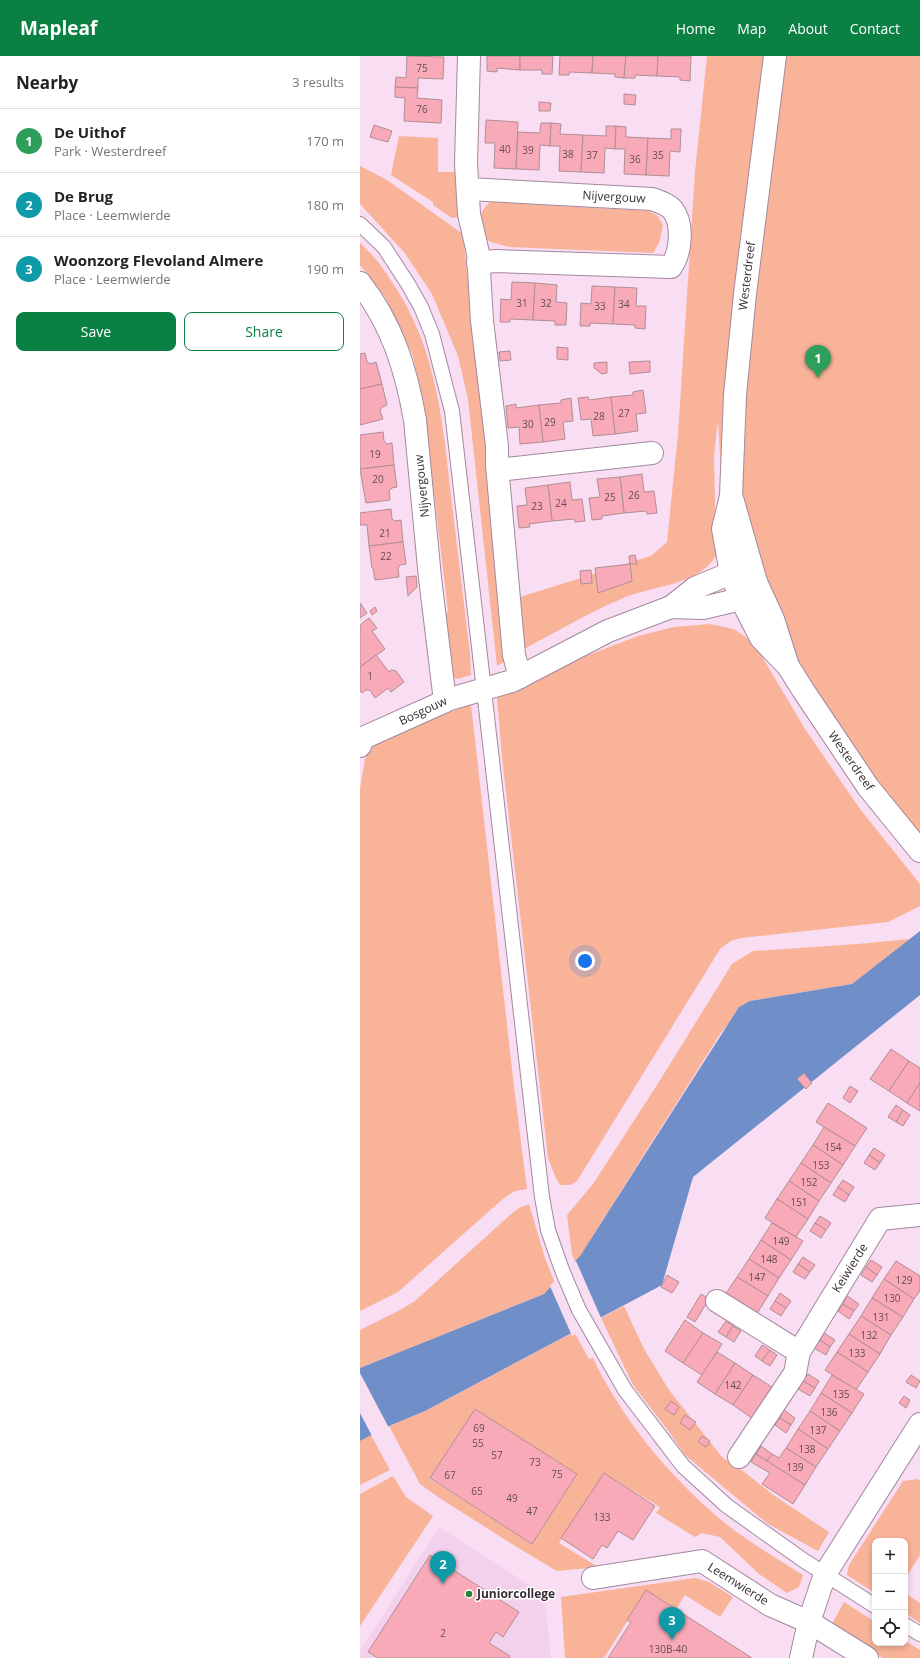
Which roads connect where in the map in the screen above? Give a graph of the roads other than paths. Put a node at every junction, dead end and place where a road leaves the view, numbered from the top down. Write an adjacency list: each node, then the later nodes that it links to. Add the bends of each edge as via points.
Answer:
1 (470, 56): 3 (street, via 466,163)
2 (775, 56): 9 (street, Westerdreef, via 743,309 735,395)
3 (468, 189): 5 (street, via 469,214); 5 (street, Nijvergouw, via 652,199 671,208 677,219 679,232 678,249 671,267 495,261)
4 (360, 224): 16 (lane, via 384,246 408,284 421,307 440,362 458,450 466,542)
5 (478, 263): 8 (street)
6 (360, 283): 17 (street, Nijvergouw, via 388,326 401,358 411,394)
7 (652, 453): 8 (street)
8 (498, 470): 15 (street, via 514,655)
9 (732, 496): 10 (street, Westerdreef, via 723,529); 11 (street, Westerdreef)
10 (731, 573): 11 (street); 12 (street, Westerdreef); 13 (street, via 695,588)
11 (756, 582): 12 (street); 14 (street, Westerdreef, via 773,619)
12 (741, 599): 13 (street, via 703,608); 14 (street, Westerdreef, via 761,638)
13 (671, 606): 15 (street, via 608,630)
14 (788, 666): 19 (street, Westerdreef, via 868,786)
15 (520, 677): 16 (street)
16 (484, 688): 17 (street, Bosgouw); 26 (lane, via 542,1197 548,1230 562,1270 590,1331 625,1390 683,1466 727,1506)
17 (445, 701): 18 (street, Bosgouw)
18 (361, 739)
19 (920, 851)
20 (920, 1215): 22 (street, Keiwierde, via 880,1219)
21 (716, 1301): 22 (street)
22 (798, 1352): 25 (street, Keiwierde, via 795,1373)
23 (920, 1424): 24 (street)
24 (912, 1456): 26 (street)
25 (740, 1457)
26 (825, 1574): 28 (lane); 29 (street)
27 (593, 1578): 29 (street, Leemwierde, via 702,1561 770,1605)
28 (872, 1604)
29 (809, 1622): 32 (street); 33 (street, Leemwierde)
30 (908, 1627): 31 (lane)
31 (920, 1634)
32 (800, 1658)
33 (867, 1658)

